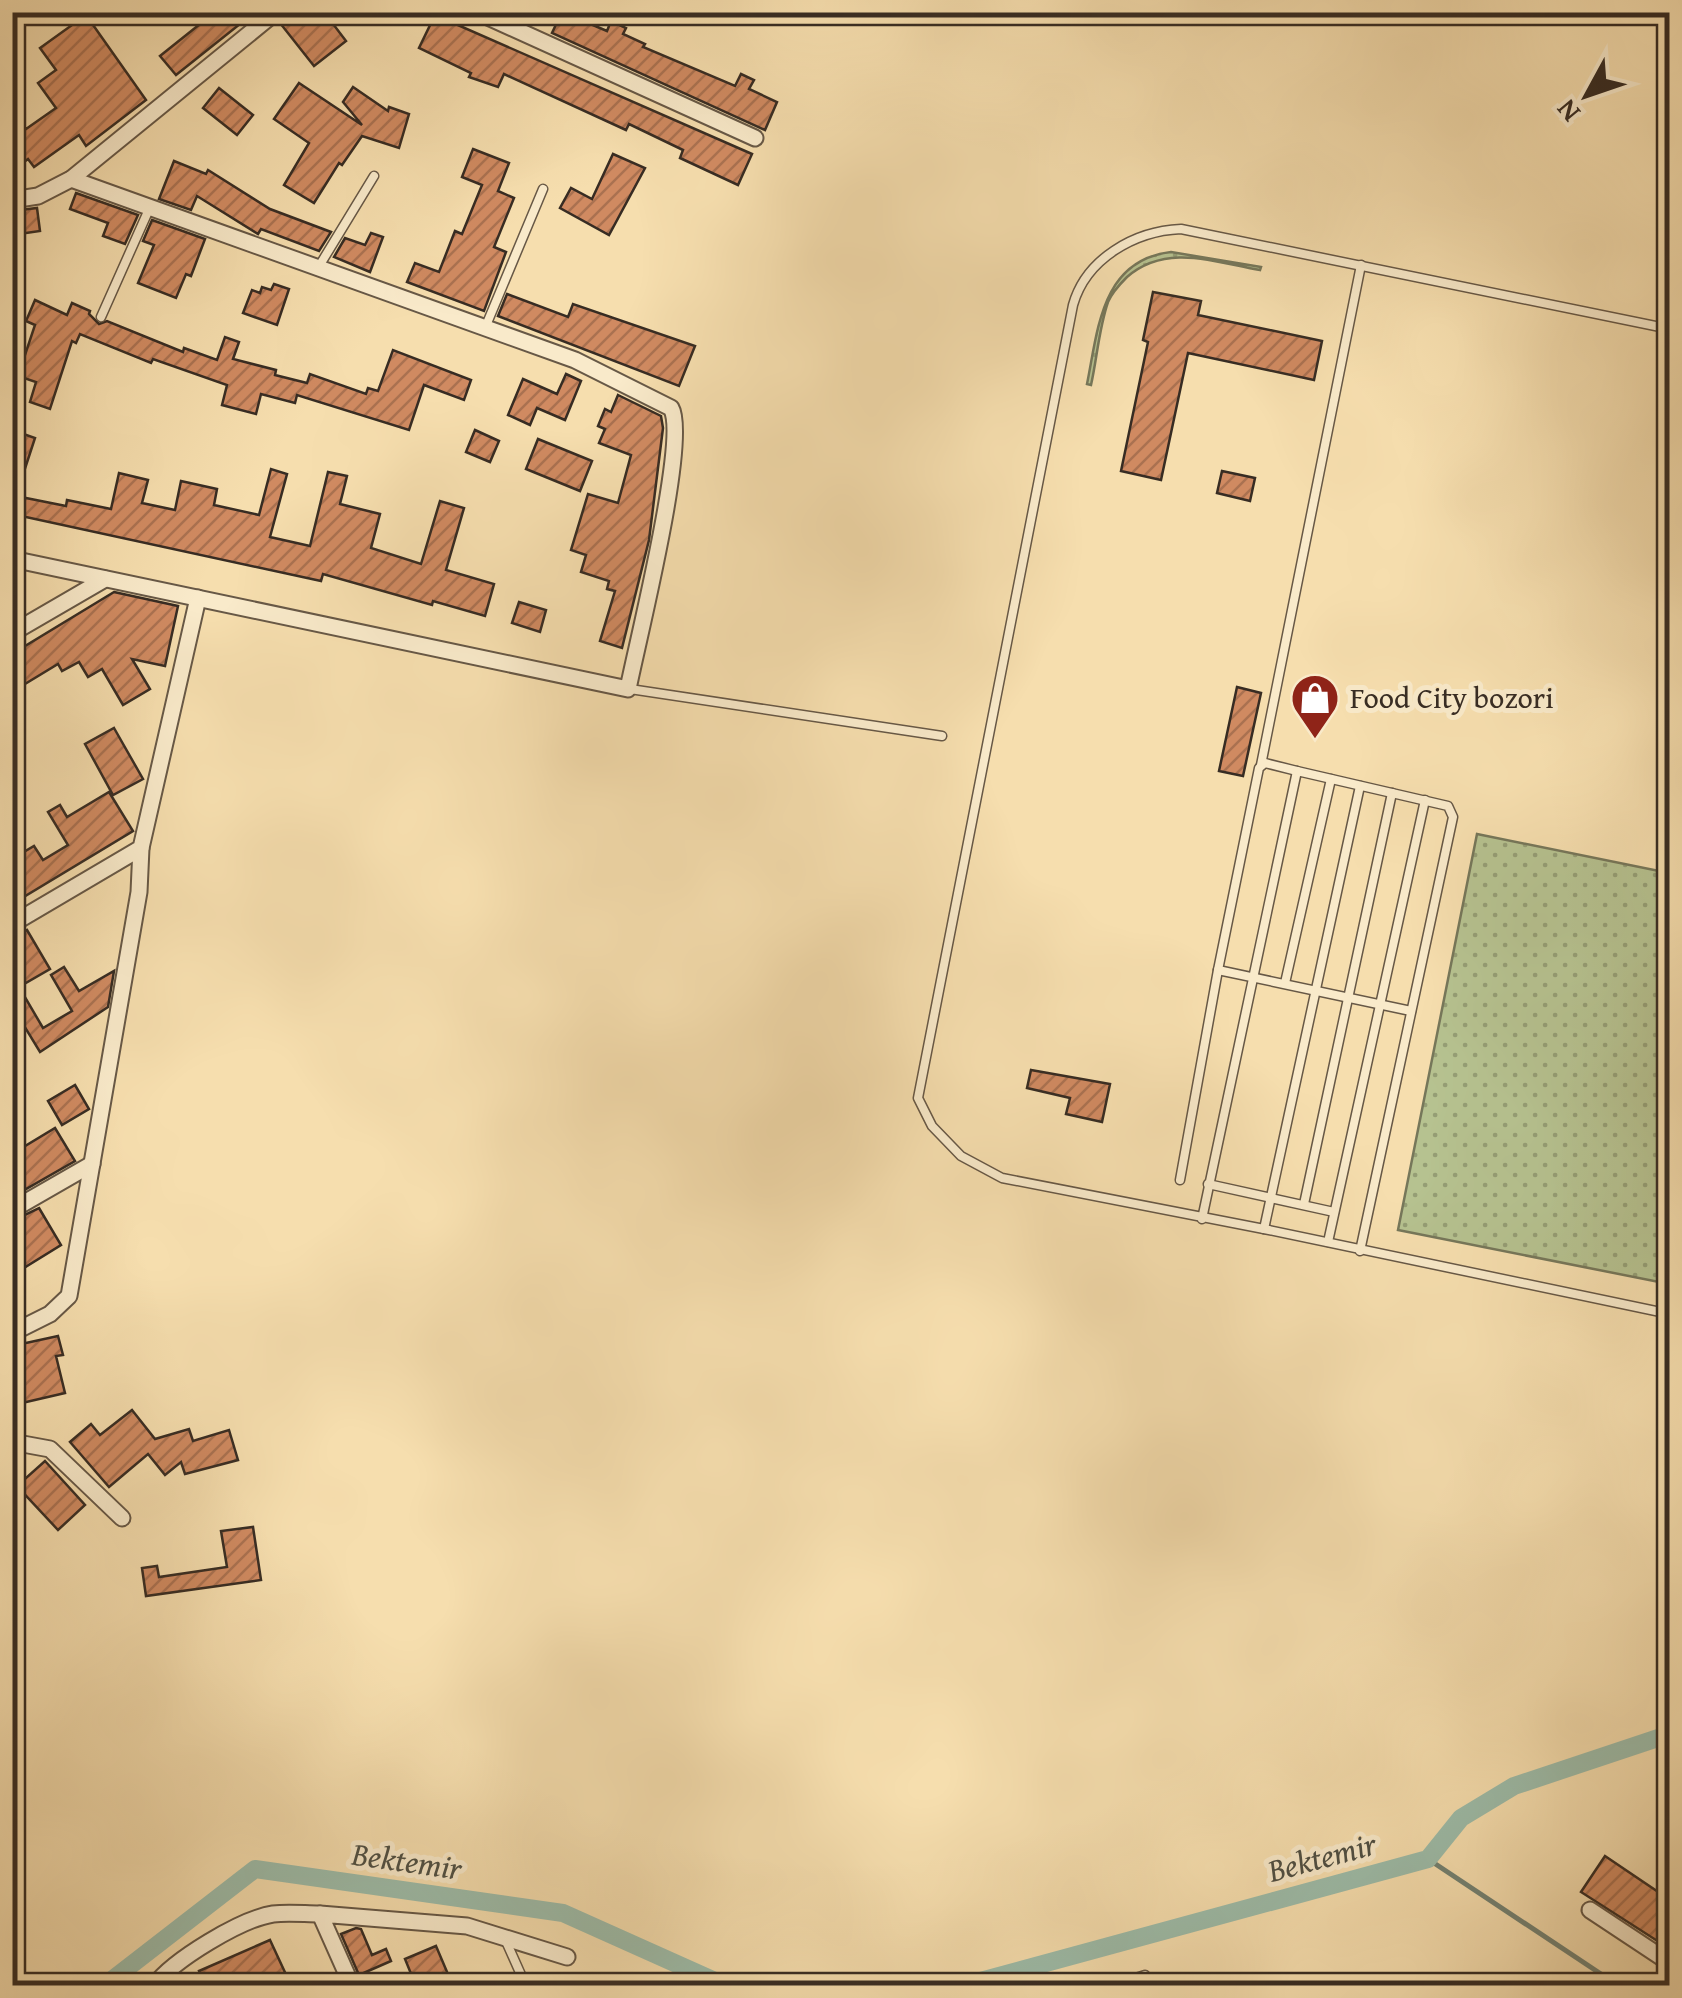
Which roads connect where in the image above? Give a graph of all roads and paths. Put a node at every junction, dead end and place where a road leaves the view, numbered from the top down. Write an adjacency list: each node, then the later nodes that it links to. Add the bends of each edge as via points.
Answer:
1 (276, 12): 5 (street)
2 (477, 12): 3 (street)
3 (755, 138)
4 (374, 176): 10 (lane)
5 (72, 179): 7 (street); 8 (street)
6 (542, 190): 12 (lane)
7 (12, 200)
8 (150, 208): 10 (street); 11 (lane)
9 (1362, 266): 13 (lane); 20 (lane); 42 (lane, via 1170,230 1109,254 1080,286 918,1098 932,1126 960,1156 1002,1178)
10 (318, 268): 12 (street)
11 (101, 317)
12 (485, 328): 18 (street, via 575,360 661,401 676,417)
13 (1670, 328)
14 (12, 559): 15 (street)
15 (105, 579): 16 (street); 17 (street)
16 (198, 598): 18 (street); 26 (street)
17 (12, 633)
18 (628, 689): 19 (lane)
19 (942, 736)
20 (1261, 765): 21 (lane); 28 (lane)
21 (1297, 771): 22 (lane); 29 (lane)
22 (1330, 780): 23 (lane); 30 (lane)
23 (1360, 786): 24 (lane); 31 (lane)
24 (1392, 793): 25 (lane); 32 (lane)
25 (1425, 800): 33 (lane); 34 (lane, via 1448,806 1453,817)
26 (141, 848): 27 (street); 35 (street)
27 (12, 924)
28 (1218, 970): 29 (lane); 36 (lane)
29 (1253, 976): 30 (lane); 37 (lane)
30 (1285, 983): 31 (lane)
31 (1316, 990): 32 (lane); 38 (lane)
32 (1349, 997): 33 (lane); 39 (lane)
33 (1380, 1004): 34 (lane); 41 (lane)
34 (1411, 1011): 45 (lane)
35 (92, 1164): 40 (street); 47 (street, via 69,1296)
36 (1180, 1180)
37 (1208, 1184): 38 (lane); 42 (lane)
38 (1270, 1198): 39 (lane); 43 (lane)
39 (1304, 1204): 41 (lane)
40 (12, 1210)
41 (1334, 1212): 44 (lane)
42 (1202, 1219): 43 (lane)
43 (1264, 1228): 44 (lane)
44 (1328, 1242): 45 (lane)
45 (1360, 1251): 46 (lane)
46 (1670, 1314)
47 (12, 1334)
48 (12, 1442): 49 (street, via 50,1449)
49 (122, 1518)
50 (1590, 1910): 54 (street)
51 (320, 1914): 52 (street, via 467,1926); 56 (street, via 274,1914 232,1927); 57 (street)
52 (505, 1939): 53 (street); 58 (lane)
53 (567, 1957)
54 (1670, 1963)
55 (1145, 1975): 59 (lane)
56 (154, 1986)
57 (352, 1986)
58 (526, 1986)
59 (1111, 1986)

